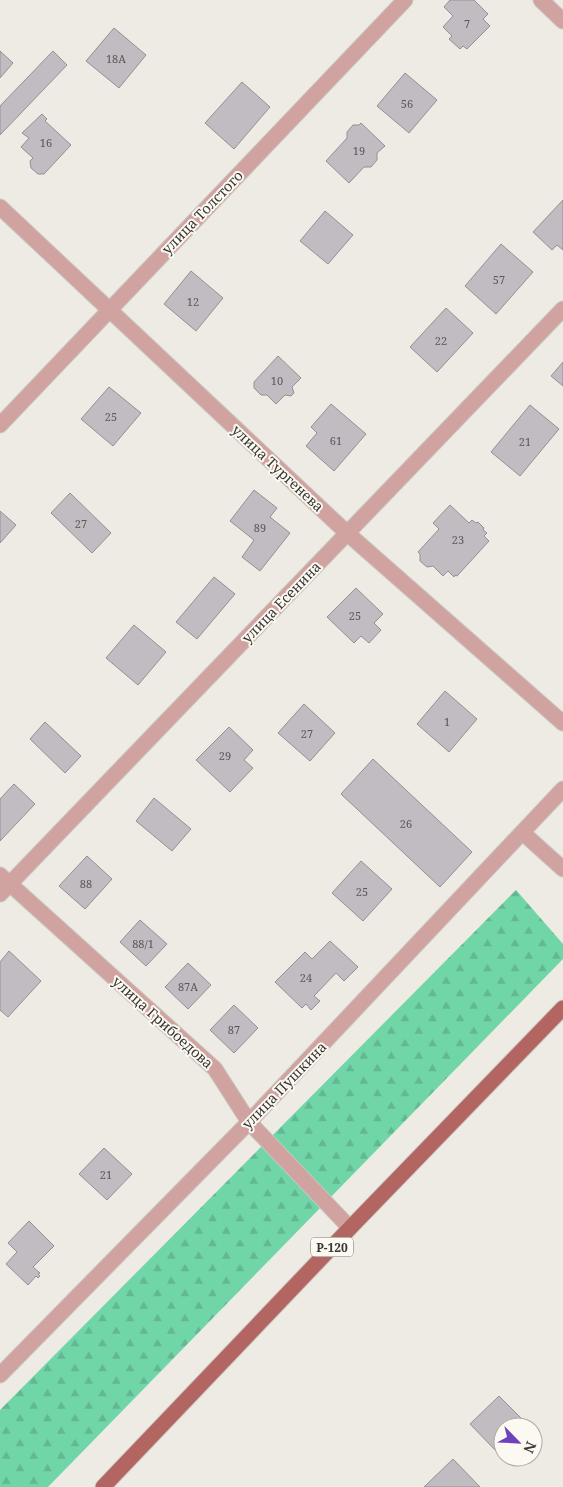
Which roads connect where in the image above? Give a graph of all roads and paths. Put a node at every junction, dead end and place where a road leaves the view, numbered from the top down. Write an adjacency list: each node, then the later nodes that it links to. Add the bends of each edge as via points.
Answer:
1 (405, 0): 6 (street, улица Толстого)
2 (541, 0): 3 (street)
3 (563, 21)
4 (0, 207): 6 (street, улица Тургенева)
5 (563, 309): 8 (street, улица Есенина)
6 (109, 310): 7 (street, улица Толстого); 8 (street, улица Тургенева)
7 (0, 425)
8 (348, 533): 9 (street, улица Тургенева); 13 (street, улица Есенина)
9 (563, 723)
10 (563, 789): 11 (street, улица Пушкина)
11 (522, 833): 12 (street); 15 (street, улица Пушкина)
12 (563, 869)
13 (3, 884): 15 (street, улица Грибоедова, via 215,1069)
14 (563, 1008): 16 (main road, Р-120)
15 (249, 1122): 16 (street, улица Грибоедова); 17 (street, улица Пушкина)
16 (350, 1228): 18 (main road, Р-120)
17 (0, 1375)
18 (104, 1487)

